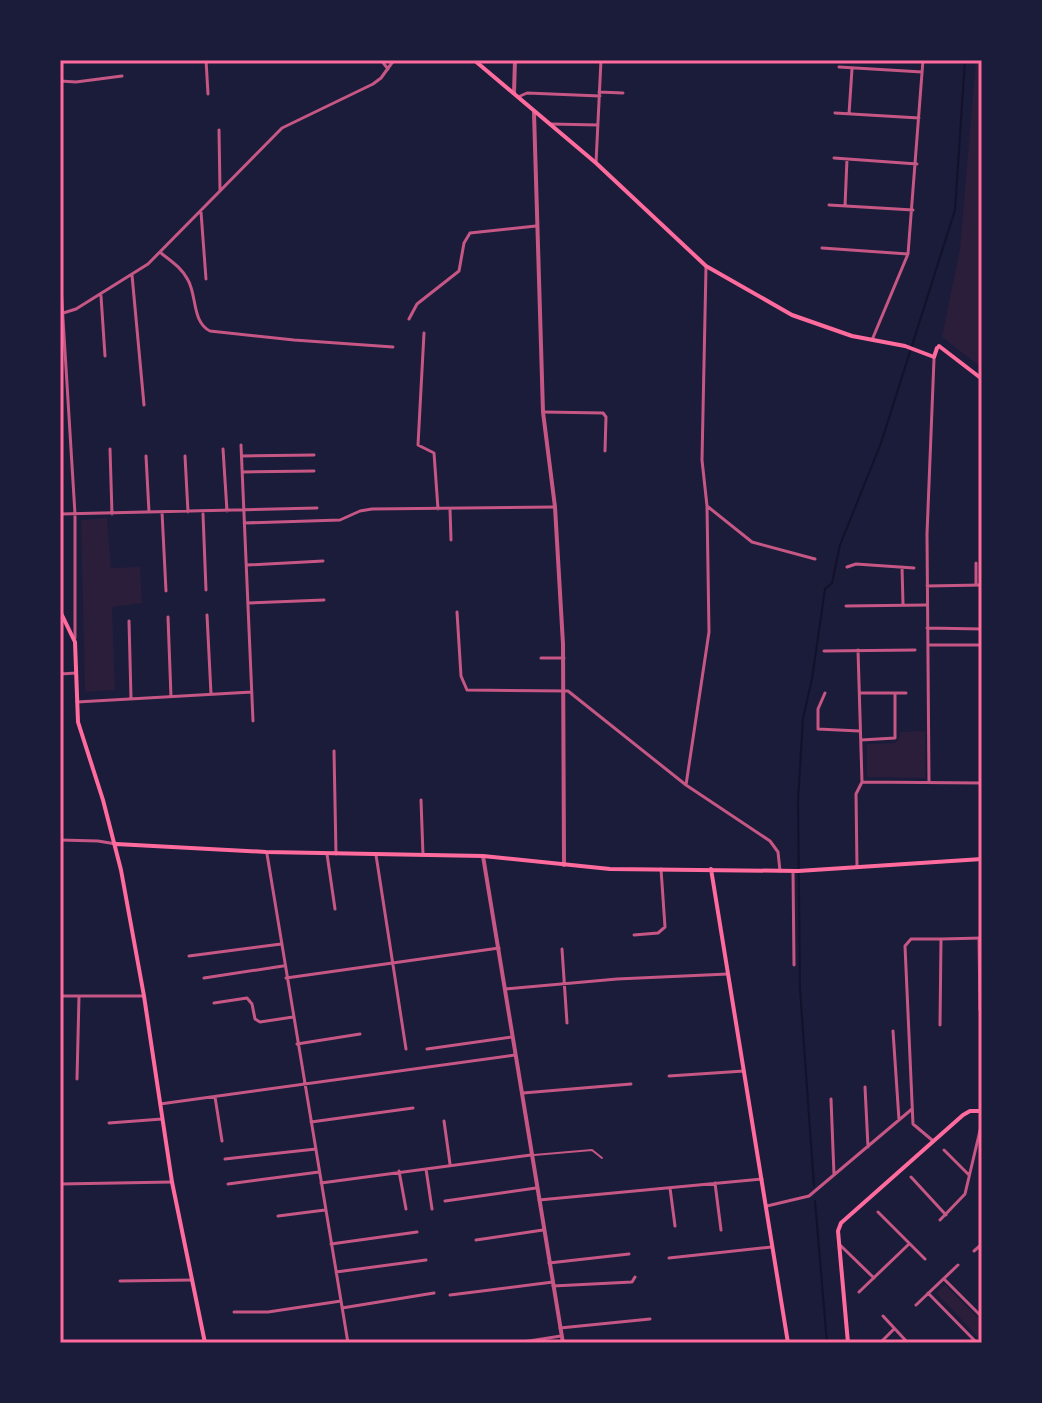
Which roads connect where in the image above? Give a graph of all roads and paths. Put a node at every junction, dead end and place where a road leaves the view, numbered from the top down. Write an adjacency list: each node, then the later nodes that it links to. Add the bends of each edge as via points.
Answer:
1 (206, 60): 15 (street)
2 (381, 60): 10 (street)
3 (394, 60): 10 (street)
4 (474, 60): 17 (main road)
5 (515, 60): 17 (street)
6 (601, 60): 16 (street)
7 (923, 60): 11 (street)
8 (839, 67): 9 (street)
9 (852, 68): 11 (street); 20 (street)
10 (388, 69): 29 (street, via 373,84 282,128)
11 (922, 72): 21 (street)
12 (122, 76): 13 (street)
13 (60, 81)
14 (623, 93): 16 (street)
15 (208, 94)
16 (600, 94): 17 (street); 23 (street)
17 (516, 95): 18 (main road)
18 (534, 113): 22 (main road); 34 (street)
19 (835, 113): 20 (street)
20 (849, 114): 21 (street)
21 (919, 118): 28 (street)
22 (547, 124): 23 (street); 27 (main road)
23 (598, 125): 27 (street)
24 (219, 130): 29 (street)
25 (834, 158): 26 (street)
26 (847, 159): 28 (street); 31 (street)
27 (596, 163): 38 (main road)
28 (917, 164): 32 (street)
29 (220, 190): 33 (street)
30 (829, 205): 31 (street)
31 (845, 206): 32 (street)
32 (914, 210): 37 (street)
33 (201, 212): 36 (street); 41 (street)
34 (536, 226): 44 (street, via 474,230 464,243 459,271 424,297); 52 (street)
35 (822, 248): 37 (street)
36 (161, 253): 40 (street); 47 (street, via 185,274 200,323 210,331)
37 (908, 254): 46 (street)
38 (706, 266): 46 (main road, via 792,315); 63 (street, via 702,470)
39 (60, 270): 43 (street)
40 (132, 275): 42 (street); 51 (street)
41 (206, 279)
42 (101, 294): 43 (street); 48 (street)
43 (62, 314): 75 (street)
44 (409, 319)
45 (424, 333): 66 (street, via 418,445 434,453)
46 (872, 340): 49 (main road)
47 (393, 347)
48 (105, 356)
49 (934, 356): 50 (main road, via 938,347); 87 (street)
50 (982, 379)
51 (144, 405)
52 (543, 412): 56 (street, via 603,413); 64 (street)
53 (241, 445): 60 (street)
54 (110, 449): 76 (street)
55 (223, 449): 69 (street)
56 (605, 451)
57 (314, 455): 60 (street)
58 (146, 456): 70 (street)
59 (185, 456): 72 (street)
60 (241, 456): 62 (street)
61 (314, 471): 62 (street)
62 (242, 472): 68 (street)
63 (707, 506): 79 (street, via 752,542); 129 (street, via 709,632)
64 (555, 507): 67 (street); 109 (street)
65 (317, 508): 68 (street)
66 (438, 509): 67 (street); 77 (street, via 372,509 340,520)
67 (450, 509): 78 (street)
68 (244, 510): 69 (street); 77 (street)
69 (227, 511): 73 (street)
70 (149, 512): 71 (street); 76 (street)
71 (162, 512): 72 (street); 89 (street)
72 (188, 512): 73 (street)
73 (203, 512): 88 (street)
74 (60, 514): 75 (street)
75 (75, 514): 76 (street); 102 (street)
76 (112, 514)
77 (244, 523): 82 (street)
78 (451, 540)
79 (815, 559)
80 (323, 561): 82 (street)
81 (976, 563): 86 (street)
82 (247, 565): 91 (street)
83 (847, 567): 84 (street)
84 (902, 567): 85 (street); 94 (street)
85 (914, 568)
86 (979, 585): 87 (street)
87 (927, 586): 92 (street)
88 (206, 590)
89 (166, 591)
90 (324, 600): 91 (street)
91 (249, 603): 113 (street)
92 (927, 605): 94 (street); 100 (street)
93 (846, 606): 94 (street)
94 (903, 606)
95 (60, 611): 102 (main road)
96 (457, 612): 112 (street, via 461,676 467,690)
97 (207, 615): 118 (street)
98 (168, 617): 119 (street)
99 (129, 621): 120 (street)
100 (927, 628): 101 (street); 103 (street)
101 (982, 629)
102 (75, 642): 110 (main road)
103 (928, 645): 104 (street); 127 (street)
104 (982, 645)
105 (858, 650): 106 (street); 107 (street); 115 (street)
106 (915, 650)
107 (824, 651)
108 (541, 658): 109 (street)
109 (564, 658): 112 (street)
110 (76, 673): 111 (street); 121 (main road)
111 (60, 674)
112 (565, 690): 129 (street); 140 (street)
113 (252, 692): 118 (street); 122 (street)
114 (825, 693): 123 (street, via 818,729)
115 (860, 693): 116 (street); 123 (street)
116 (895, 693): 117 (street); 124 (street, via 895,738)
117 (906, 693)
118 (211, 694): 119 (street)
119 (171, 697): 120 (street)
120 (131, 699): 121 (street)
121 (77, 702): 132 (main road, via 82,736)
122 (253, 721)
123 (861, 731): 124 (street)
124 (861, 740): 126 (street)
125 (334, 751): 135 (street)
126 (862, 782): 127 (street); 141 (street, via 856,794)
127 (929, 783): 128 (street)
128 (982, 783)
129 (686, 785): 144 (street, via 770,841 778,852)
130 (421, 800): 137 (street)
131 (60, 840): 132 (street)
132 (116, 844): 133 (main road); 164 (main road)
133 (266, 852): 134 (main road); 150 (street)
134 (327, 853): 135 (main road); 146 (street)
135 (336, 854): 136 (main road)
136 (376, 854): 137 (main road); 154 (street)
137 (423, 855): 138 (main road)
138 (483, 856): 140 (main road); 151 (street)
139 (982, 859): 141 (main road)
140 (564, 865): 142 (main road)
141 (857, 867): 145 (main road)
142 (661, 869): 143 (main road); 147 (street, via 665,927 658,933)
143 (711, 869): 144 (main road); 157 (main road)
144 (780, 871): 145 (main road)
145 (797, 871): 155 (street)
146 (335, 909)
147 (634, 935)
148 (980, 938): 149 (street); 166 (street)
149 (941, 941): 169 (street); 188 (street, via 911,939 905,946)
150 (281, 944): 153 (street); 156 (street)
151 (499, 948): 154 (street); 161 (street)
152 (562, 949): 160 (street)
153 (189, 956)
154 (392, 964): 159 (street); 174 (street)
155 (794, 965)
156 (284, 966): 158 (street); 159 (street)
157 (728, 974): 160 (street); 177 (main road)
158 (204, 978)
159 (286, 978): 167 (street)
160 (564, 983): 161 (street); 168 (street)
161 (505, 989): 172 (street)
162 (60, 996): 163 (street)
163 (79, 996): 164 (street); 179 (street)
164 (144, 996): 186 (main road)
165 (214, 1003): 167 (street, via 247,998 260,1022)
166 (980, 1010)
167 (293, 1017): 173 (street)
168 (567, 1023)
169 (940, 1025)
170 (893, 1031): 191 (street)
171 (360, 1034): 173 (street)
172 (512, 1037): 175 (street); 176 (street)
173 (297, 1044): 180 (street)
174 (406, 1049)
175 (427, 1049)
176 (515, 1055): 180 (street); 183 (street)
177 (744, 1071): 178 (street); 211 (main road)
178 (669, 1076)
179 (77, 1079)
180 (304, 1083): 184 (street); 193 (street)
181 (631, 1084): 183 (street)
182 (865, 1087): 198 (street)
183 (522, 1093): 201 (street)
184 (215, 1096): 186 (street); 196 (street)
185 (831, 1099): 208 (street)
186 (160, 1104): 190 (main road)
187 (413, 1108): 193 (street)
188 (912, 1109): 191 (street); 197 (street, via 915,1128)
189 (982, 1111): 197 (main road, via 966,1113)
190 (162, 1119): 195 (street); 212 (main road)
191 (899, 1120): 198 (street)
192 (444, 1121): 204 (street)
193 (311, 1122): 199 (street)
194 (982, 1122): 209 (street)
195 (109, 1123)
196 (222, 1141)
197 (933, 1142): 236 (main road, via 841,1223)
198 (868, 1147): 208 (street)
199 (316, 1149): 203 (street); 207 (street)
200 (944, 1150): 209 (street)
201 (531, 1155): 202 (street, via 592,1150); 204 (street); 217 (street)
202 (602, 1158)
203 (225, 1159)
204 (450, 1164): 205 (street)
205 (426, 1168): 206 (street); 223 (street)
206 (399, 1171): 213 (street); 222 (street)
207 (319, 1172): 213 (street); 216 (street)
208 (834, 1175): 221 (street, via 805,1198)
209 (969, 1175): 226 (street, via 965,1194)
210 (911, 1177): 226 (street)
211 (762, 1179): 214 (street); 221 (main road)
212 (172, 1182): 215 (street); 250 (main road)
213 (321, 1183): 224 (street)
214 (715, 1183): 218 (street); 231 (street)
215 (60, 1184)
216 (228, 1184)
217 (537, 1188): 219 (street); 220 (street)
218 (670, 1188): 219 (street); 229 (street)
219 (539, 1200): 230 (street)
220 (445, 1201)
221 (767, 1206): 238 (main road)
222 (406, 1209)
223 (432, 1209)
224 (325, 1210): 227 (street); 234 (street)
225 (878, 1212): 235 (street)
226 (946, 1215): 228 (street)
227 (278, 1216)
228 (940, 1220)
229 (675, 1226)
230 (544, 1229): 233 (street); 244 (street)
231 (721, 1230)
232 (417, 1232): 234 (street)
233 (476, 1240)
234 (331, 1244): 246 (street)
235 (909, 1244): 242 (street); 248 (street)
236 (840, 1245): 248 (street); 272 (main road)
237 (982, 1246): 239 (street)
238 (773, 1247): 241 (street); 271 (main road)
239 (974, 1251)
240 (629, 1254): 244 (street)
241 (669, 1258)
242 (925, 1259)
243 (426, 1260): 246 (street)
244 (549, 1263): 252 (street)
245 (958, 1265): 249 (street)
246 (336, 1272): 257 (street)
247 (635, 1277): 252 (street, via 632,1282)
248 (874, 1278): 253 (street)
249 (944, 1279): 255 (street); 262 (street)
250 (192, 1280): 251 (street); 267 (main road)
251 (120, 1281)
252 (553, 1284): 256 (street); 264 (street)
253 (859, 1292)
254 (434, 1293): 259 (street)
255 (928, 1293): 258 (street); 275 (street)
256 (450, 1295)
257 (341, 1301): 259 (street); 260 (street)
258 (916, 1305)
259 (342, 1308): 268 (street)
260 (234, 1312)
261 (883, 1316): 265 (street)
262 (982, 1317)
263 (650, 1319): 264 (street)
264 (560, 1328): 266 (street)
265 (894, 1329): 273 (street); 274 (street)
266 (561, 1336): 269 (street); 270 (street)
267 (205, 1343)
268 (348, 1343)
269 (516, 1343)
270 (563, 1343)
271 (788, 1343)
272 (848, 1343)
273 (880, 1343)
274 (908, 1343)
275 (977, 1343)

